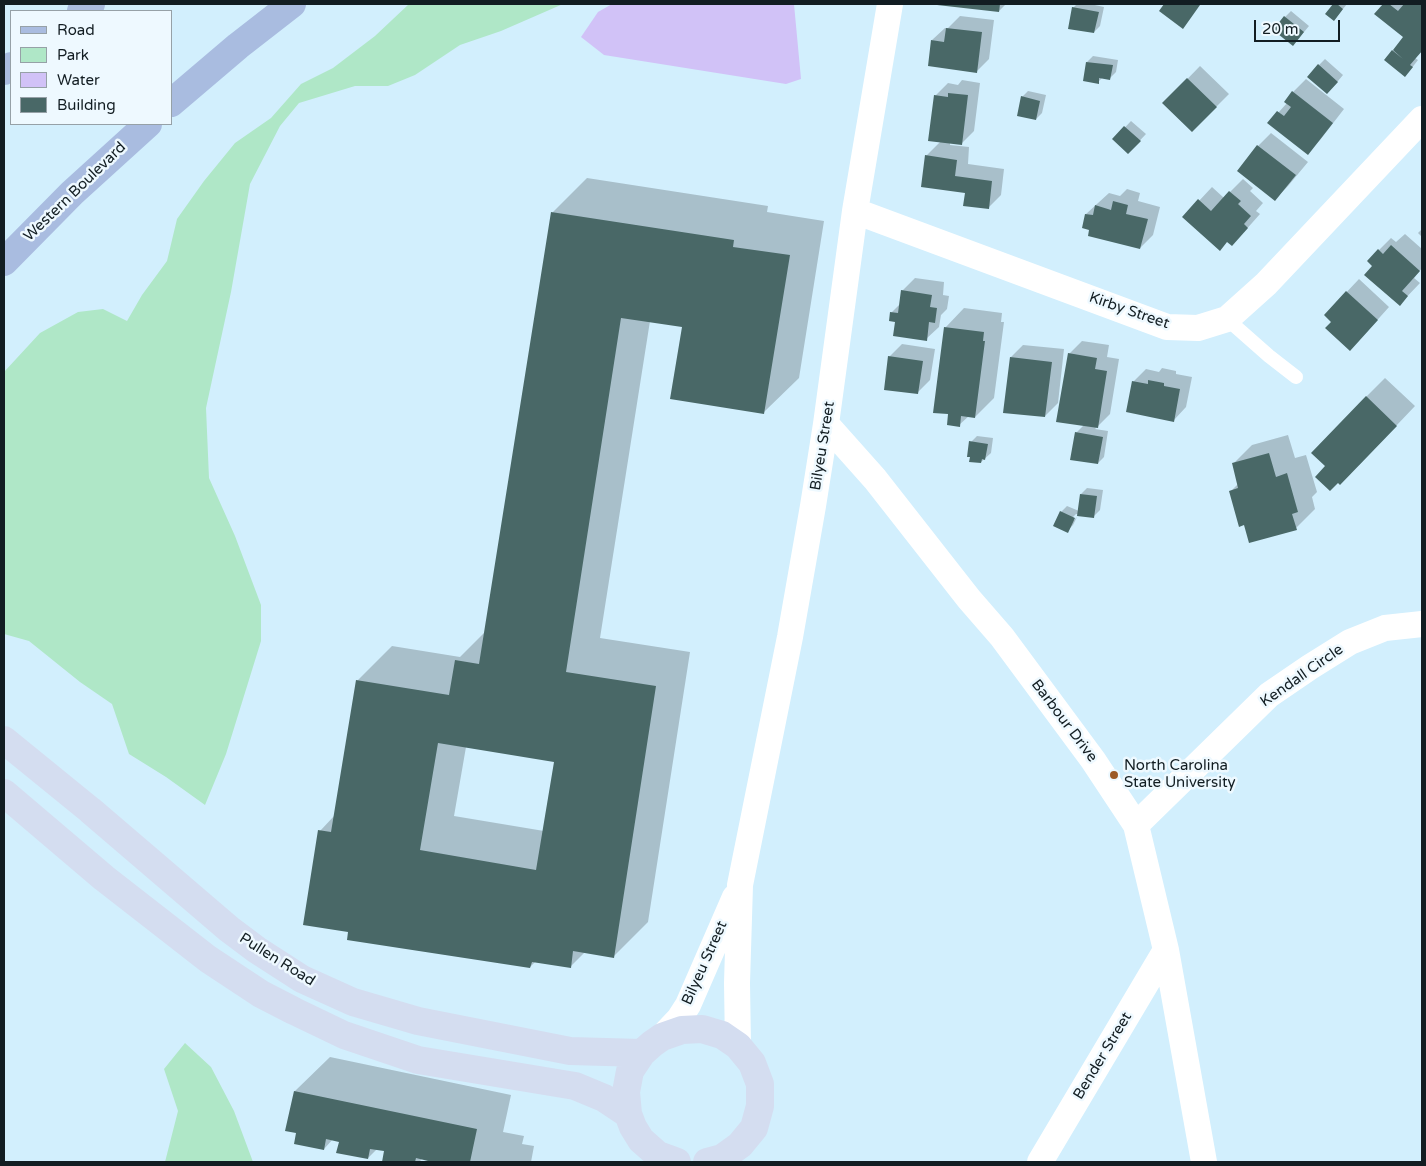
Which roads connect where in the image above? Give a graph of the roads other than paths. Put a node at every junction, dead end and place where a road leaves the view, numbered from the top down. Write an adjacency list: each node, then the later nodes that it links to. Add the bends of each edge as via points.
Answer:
1 (292, 4): 3 (main road)
2 (890, 4): 6 (street, Bilyeu Street)
3 (172, 102)
4 (1422, 120): 8 (street, Kirby Street, via 1266,284)
5 (147, 125): 7 (main road, Western Boulevard, via 72,193)
6 (855, 211): 8 (street, Kirby Street, via 1167,327 1198,328); 10 (street, Bilyeu Street)
7 (4, 262)
8 (1227, 319): 9 (lane)
9 (1296, 377)
10 (826, 424): 14 (street, Barbour Drive, via 875,479 1002,637 1093,760); 15 (street, Bilyeu Street, via 790,637)
11 (1422, 624): 14 (street, Kendall Circle, via 1386,628 1350,642 1269,695)
12 (4, 740): 17 (street, Pullen Road, via 229,929 302,979 353,1002 418,1021 570,1051)
13 (4, 793): 19 (street, via 172,932 261,994 294,1011 344,1035 418,1060 575,1086 604,1098)
14 (1136, 825): 16 (street, Barbour Drive)
15 (740, 885): 17 (street, Bilyeu Street, via 688,1005 680,1019); 18 (street, Bilyeu Street)
16 (1166, 950): 23 (street, Bender Street); 24 (street, Barbour Drive)
17 (652, 1045): 18 (street, Pullen Road, via 682,1030 702,1030 722,1035); 19 (street, via 630,1071 626,1092)
18 (738, 1046): 22 (street, via 752,1063 760,1084 760,1106 754,1128 740,1145 722,1158)
19 (628, 1114): 20 (street)
20 (641, 1151): 21 (street)
21 (677, 1162)
22 (708, 1162)
23 (1040, 1162)
24 (1204, 1162)

